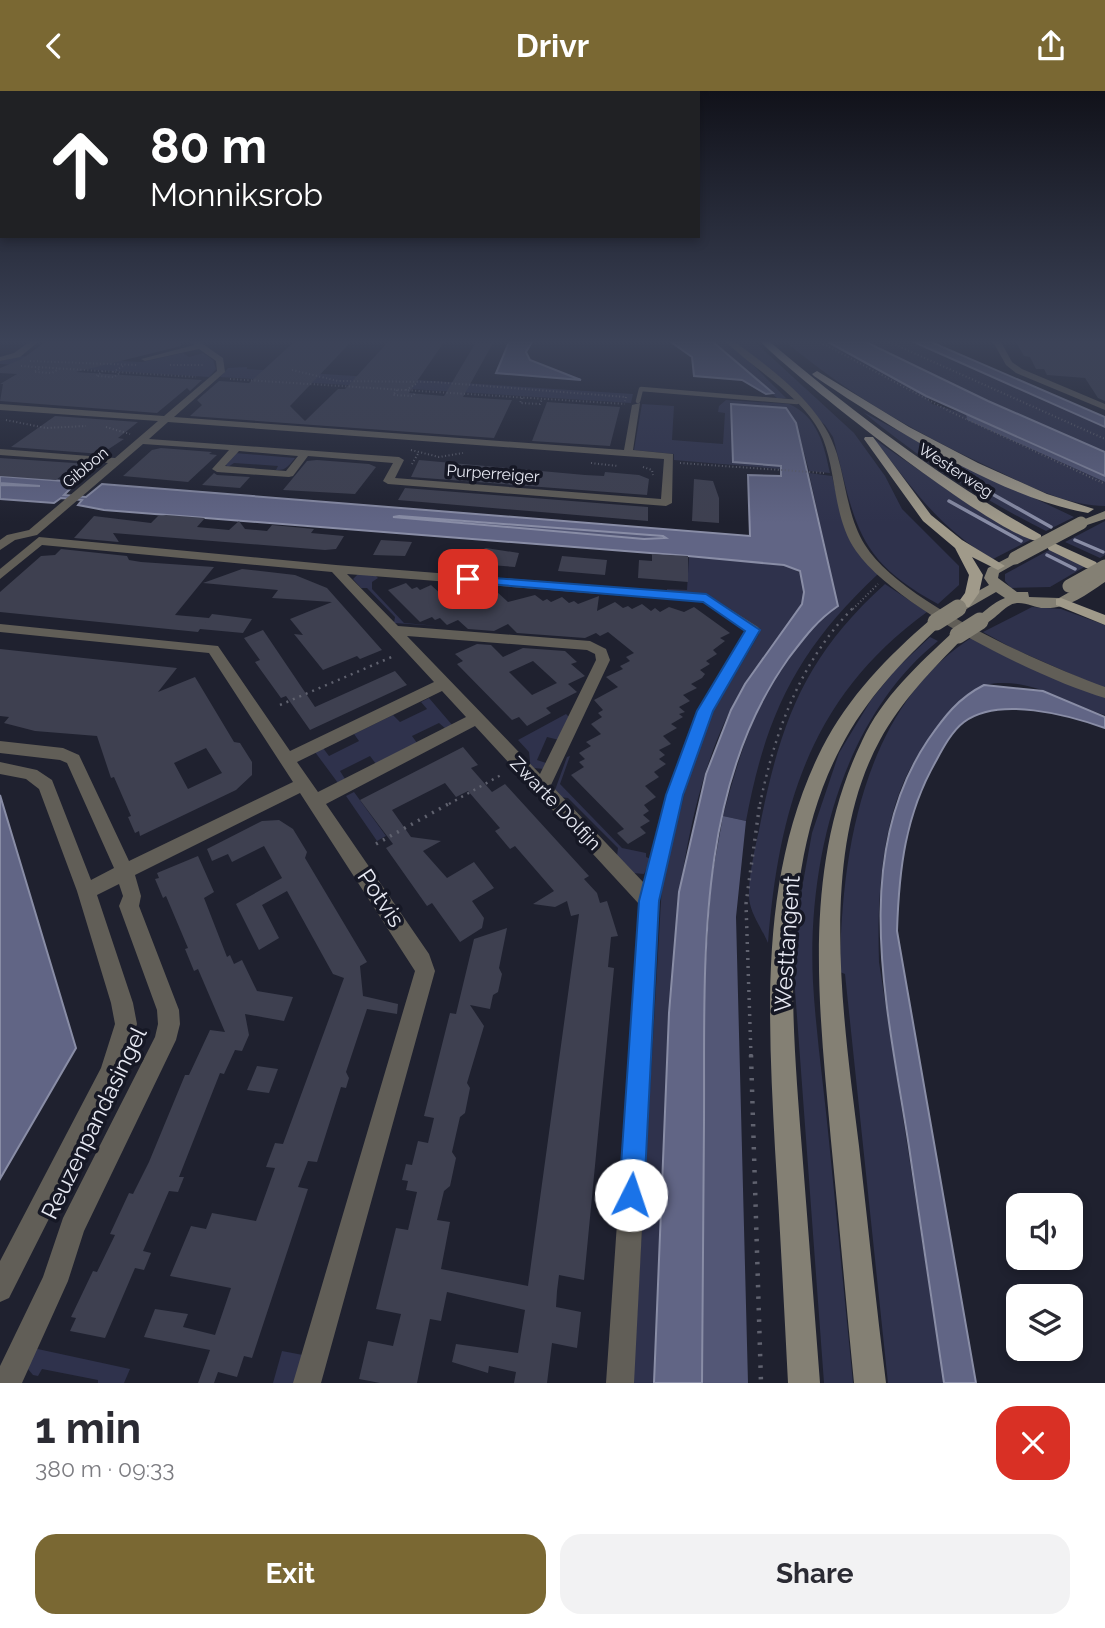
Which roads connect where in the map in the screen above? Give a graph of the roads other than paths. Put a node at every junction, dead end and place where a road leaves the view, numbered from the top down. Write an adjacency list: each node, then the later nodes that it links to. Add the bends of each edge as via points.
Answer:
1 (185, 402): 9 (street, Gibbon)
2 (797, 402): 37 (street, via 825,432 852,532 867,559 886,577 1020,657)
3 (834, 402): 8 (main road, Westerweg)
4 (848, 402): 8 (main road, Westerweg, via 925,464 1040,536 944,484)
5 (860, 402): 17 (main road, via 910,434)
6 (638, 403): 14 (street)
7 (0, 407): 9 (street)
8 (843, 410): 20 (main road, via 927,518)
9 (165, 419): 10 (street, Gibbon); 14 (street)
10 (141, 441): 11 (street, Purperreiger); 15 (street, Gibbon)
11 (237, 448): 13 (street, Purperreiger); 13 (street, via 217,470 289,474)
12 (0, 452): 15 (street)
13 (306, 453): 14 (street, Purperreiger, via 399,460 388,481 666,503 670,456)
14 (628, 453)
15 (117, 461): 19 (street, Gibbon)
16 (1105, 513): 17 (main road)
17 (1087, 517): 24 (main road, bridge)
18 (6, 536): 19 (street); 22 (street)
19 (36, 537): 25 (street); 26 (street, Gibbon)
20 (957, 543): 24 (main road); 32 (main road, via 976,575 972,593)
21 (1058, 545): 23 (main road)
22 (0, 546)
23 (1098, 564): 29 (main road, bridge)
24 (998, 566): 28 (main road, via 991,575)
25 (336, 569): 35 (street, Zwarte Dolfijn); 47 (street, via 706,598 753,630 705,711 675,795)
26 (0, 575)
27 (1105, 576): 29 (main road)
28 (997, 586): 30 (main road); 32 (main road, Westtangent)
29 (1074, 589): 30 (main road); 31 (main road)
30 (1021, 599): 31 (main road); 53 (main road, Westtangent, bridge, via 958,635 894,698 865,751 842,818 830,885 830,1001)
31 (1061, 602): 33 (main road)
32 (961, 606): 52 (main road, Westtangent, bridge, via 878,674 841,730 815,786 789,882 780,1014)
33 (1105, 620)
34 (0, 628): 40 (street, Potvis, via 213,649)
35 (391, 630): 36 (street, Zwarte Dolfijn); 43 (street, via 590,646 601,652 603,660)
36 (443, 684): 38 (street, Zwarte Dolfijn); 40 (street)
37 (1105, 693)
38 (476, 719): 43 (street, Zwarte Dolfijn); 44 (street)
39 (0, 747): 45 (street, Reuzenpandasingel, via 73,759)
40 (287, 760): 42 (street, Potvis)
41 (0, 768): 46 (street, Reuzenpandasingel, via 31,774 46,785)
42 (303, 784): 44 (street, Potvis); 45 (street)
43 (541, 787): 47 (street, Zwarte Dolfijn)
44 (316, 801): 50 (street, Potvis, via 425,971)
45 (125, 871): 46 (street); 49 (street, Reuzenpandasingel, via 132,895 129,906 168,1010 168,1032 72,1227 55,1281)
46 (86, 891): 48 (street, Reuzenpandasingel, via 124,1010 126,1033 111,1072)
47 (649, 901): 51 (street)
48 (0, 1289)
49 (8, 1383)
50 (307, 1383)
51 (620, 1383)
52 (804, 1383)
53 (870, 1383)

